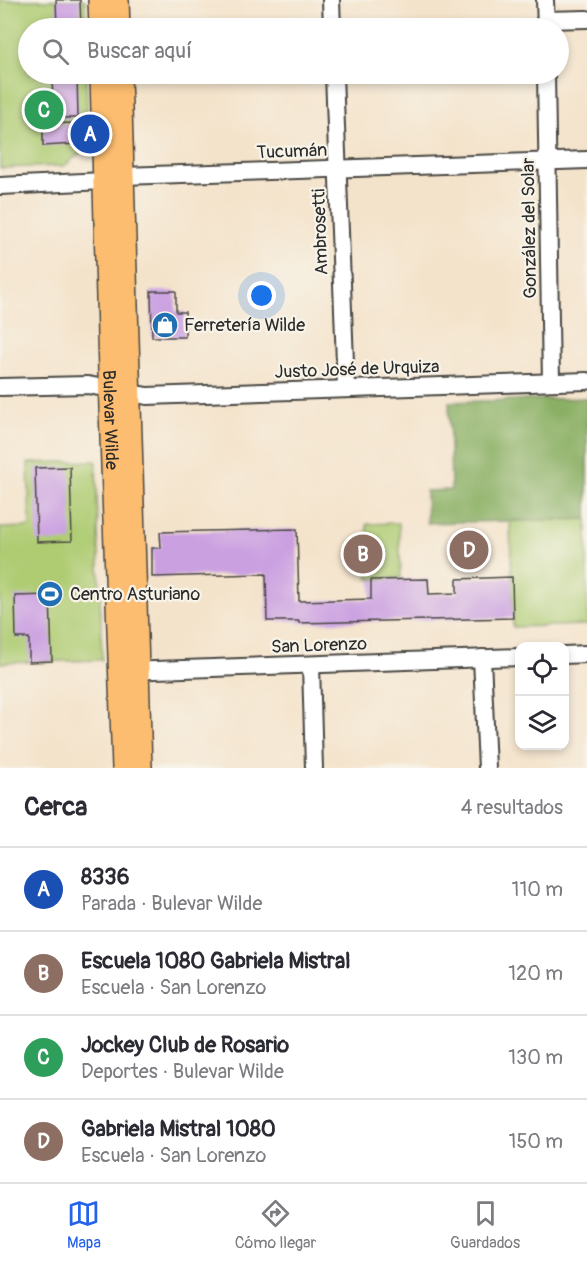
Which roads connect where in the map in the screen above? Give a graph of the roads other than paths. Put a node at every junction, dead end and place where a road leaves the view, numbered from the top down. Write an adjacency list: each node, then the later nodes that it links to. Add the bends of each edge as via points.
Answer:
1 (99, 0): 5 (main road)
2 (118, 0): 6 (main road)
3 (331, 0): 7 (street)
4 (545, 0): 8 (street)
5 (100, 18)
6 (119, 18)
7 (332, 18)
8 (546, 18)
9 (587, 19): 10 (street)
10 (569, 21)
11 (102, 84): 18 (main road, Bulevar Wilde)
12 (119, 84): 18 (main road, Bulevar Wilde)
13 (334, 84): 17 (street, Ambrosetti)
14 (546, 84): 16 (street, González del Solar)
15 (587, 160): 16 (street, Tucumán)
16 (547, 162): 17 (street, Tucumán); 21 (street, González del Solar)
17 (337, 169): 18 (street, Tucumán); 23 (street, Ambrosetti)
18 (114, 179): 19 (street, Tucumán); 24 (main road, Bulevar Wilde)
19 (0, 186)
20 (587, 381): 21 (street, Justo José de Urquiza)
21 (551, 382): 23 (street, Justo José de Urquiza)
22 (0, 387): 24 (street, Justo José de Urquiza, via 88,385)
23 (346, 389): 24 (street, Justo José de Urquiza, via 147,396)
24 (119, 391): 30 (main road, Bulevar Wilde)
25 (587, 654): 26 (street)
26 (569, 655)
27 (515, 657): 28 (street, San Lorenzo)
28 (482, 658): 29 (street, San Lorenzo); 34 (street)
29 (311, 664): 30 (street, San Lorenzo); 33 (street)
30 (129, 671): 31 (main road, Bulevar Wilde); 32 (main road, Bulevar Wilde)
31 (123, 768)
32 (141, 768)
33 (314, 768)
34 (487, 768)

